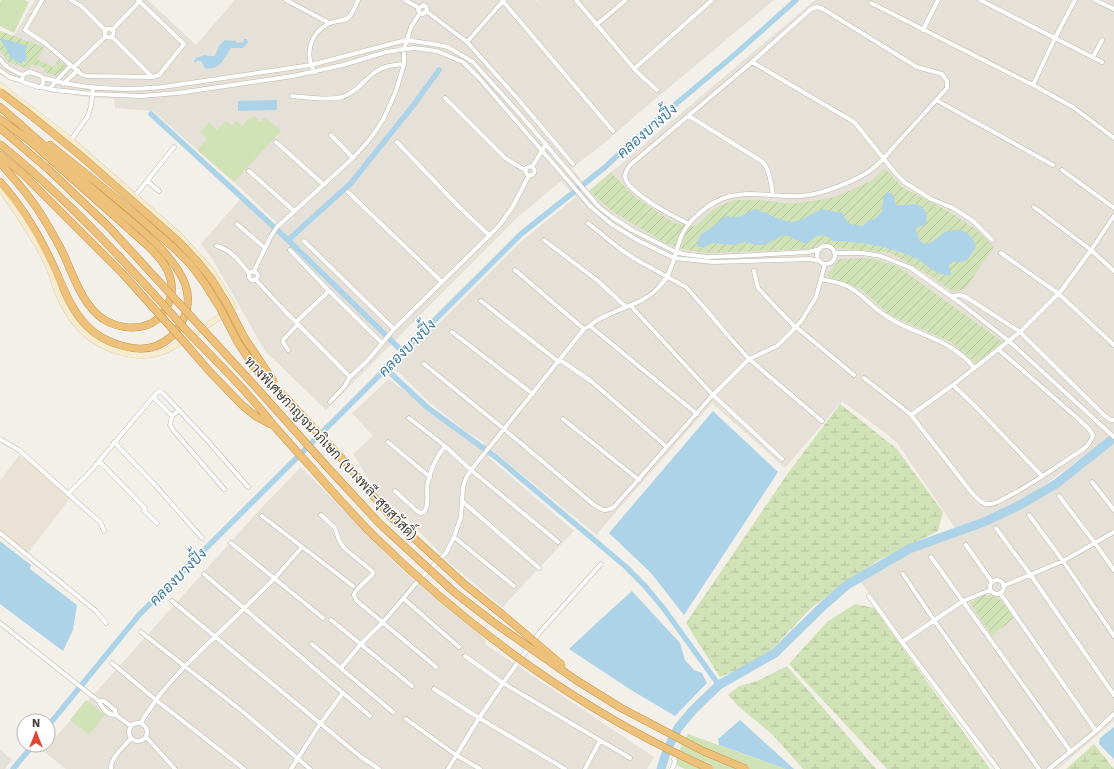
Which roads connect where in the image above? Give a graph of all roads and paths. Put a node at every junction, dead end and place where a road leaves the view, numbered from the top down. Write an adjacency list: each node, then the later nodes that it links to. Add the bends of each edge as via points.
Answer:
1 (42, 0): 37 (street, via 25,30)
2 (71, 0): 24 (street, via 81,6)
3 (286, 0): 20 (street)
4 (358, 0): 20 (street, via 348,18)
5 (405, 0): 16 (street)
6 (503, 0): 29 (street); 63 (street)
7 (576, 0): 21 (street)
8 (626, 0): 21 (street)
9 (712, 0): 38 (street)
10 (938, 0): 23 (street)
11 (980, 0): 26 (street)
12 (1075, 0): 26 (street)
13 (1095, 0): 17 (street)
14 (139, 1): 22 (street); 42 (street, via 184,44 159,75)
15 (871, 3): 23 (street)
16 (419, 8): 18 (street, via 425,6); 19 (street)
17 (1114, 9)
18 (426, 11): 19 (street); 29 (street)
19 (420, 13): 27 (street, via 411,26)
20 (329, 23): 36 (street, via 315,34 311,41)
21 (596, 25): 38 (street)
22 (112, 30): 24 (street, via 109,29); 25 (street)
23 (923, 30): 48 (street)
24 (106, 33): 25 (street, via 109,38); 37 (street)
25 (112, 37): 42 (street)
26 (1055, 38): 31 (street); 48 (street)
27 (406, 40): 30 (street); 36 (street); 70 (street, via 448,47 473,62)
28 (1102, 40): 31 (street)
29 (467, 42): 77 (street)
30 (404, 49): 35 (street); 40 (street); 72 (street, via 437,52 463,62)
31 (1093, 57): 34 (street)
32 (0, 59): 41 (street, via 11,70)
33 (752, 62): 57 (street, via 811,9 817,7 917,67 942,74 948,81 947,88); 59 (street); 75 (street, via 855,123)
34 (1102, 62)
35 (404, 64): 55 (street, via 382,68 342,97 333,99); 74 (street, via 383,120)
36 (311, 65): 40 (street); 50 (street, via 163,88)
37 (75, 68): 42 (street, via 86,76); 45 (street); 46 (street)
38 (634, 69): 52 (street)
39 (0, 70): 44 (street, via 8,77)
40 (316, 72): 54 (street, via 178,93 141,96)
41 (23, 75): 43 (street, via 30,72); 44 (street)
42 (152, 77)
43 (44, 78): 45 (street); 49 (street)
44 (22, 81): 49 (street)
45 (55, 82): 46 (street); 51 (street)
46 (63, 84): 50 (street)
47 (0, 85): 66 (street)
48 (1032, 85): 65 (street, via 1072,107)
49 (41, 87): 51 (street)
50 (93, 87): 54 (street)
51 (49, 89): 54 (street)
52 (656, 90)
53 (0, 92): 148 (highway, bridge, via 81,156 179,242 197,261 212,280 258,360)
54 (93, 94): 66 (street, via 88,116)
55 (292, 96)
56 (445, 98): 80 (street, via 505,158)
57 (936, 100): 75 (street); 78 (street)
58 (0, 107): 62 (highway)
59 (689, 116): 90 (street, via 763,162 769,174); 98 (street, via 625,172 627,183 637,193)
60 (0, 119): 76 (highway, via 31,142 162,260 170,276 172,290 168,305 156,320 143,327 128,327 114,324 97,315 85,299 42,217)
61 (0, 128): 236 (highway, ทางพิเศษกาญจนาภิเษก (บางพลี-สุขสวัสดิ์), bridge, via 108,226 380,524 454,592)
62 (26, 130): 85 (highway, via 153,241 178,270 186,284 188,296 188,306 178,329 156,346 141,349 102,338 87,327 76,312 45,249); 148 (highway, bridge, via 100,185 191,265 220,308 256,370)
63 (613, 131)
64 (331, 135): 74 (street)
65 (1114, 138)
66 (71, 140): 91 (street)
67 (276, 142): 86 (street)
68 (397, 142): 99 (street)
69 (0, 144): 161 (highway, ทางพิเศษกาญจนาภิเษก (บางพลี-สุขสวัสดิ์), bridge, via 101,236 250,397)
70 (546, 144): 72 (street); 108 (street, via 599,207 632,230)
71 (174, 147): 84 (street)
72 (541, 151): 79 (street); 111 (street, via 600,216 639,241)
73 (0, 155): 161 (highway, bridge, via 24,175 122,274 237,401)
74 (353, 158): 86 (street)
75 (883, 159): 90 (street, via 867,172 834,188 802,196); 101 (street, via 904,182 973,221)
76 (0, 162)
77 (572, 164)
78 (1053, 165)
79 (532, 167): 80 (street); 83 (street, via 534,173)
80 (526, 170): 83 (street)
81 (1062, 170): 93 (street)
82 (249, 171): 94 (street)
83 (529, 175): 99 (street, via 512,208)
84 (147, 181): 88 (street); 91 (street)
85 (0, 182)
86 (324, 185): 94 (street)
87 (0, 189): 91 (street, via 43,255 76,326 94,341 113,351 152,355 176,346 234,307 202,260 178,234)
88 (159, 192)
89 (348, 192): 122 (street)
90 (773, 195): 98 (street, via 743,194 726,197 707,207)
91 (135, 196)
92 (1034, 207): 107 (street)
93 (1114, 208)
94 (294, 211): 104 (street, via 279,225)
95 (1114, 216): 107 (street)
96 (588, 223): 119 (street, via 620,249)
97 (237, 224): 104 (street)
98 (689, 224): 108 (street)
99 (490, 236): 122 (street)
100 (544, 240): 127 (street)
101 (992, 240)
102 (304, 241): 132 (street)
103 (217, 246): 118 (street, via 230,252)
104 (265, 248): 115 (street)
105 (820, 249): 108 (street, via 808,252 729,256 698,256); 109 (street, via 829,247); 112 (street, via 817,255)
106 (290, 250): 123 (street)
107 (1091, 250): 117 (street); 124 (street)
108 (676, 252): 111 (street)
109 (834, 253): 113 (street, via 834,259); 125 (street, via 863,253 895,261 911,268)
110 (1001, 253): 124 (street)
111 (674, 258): 112 (street, via 713,262 809,259); 119 (street)
112 (820, 261): 113 (street)
113 (825, 264): 121 (street)
114 (515, 270): 131 (street)
115 (254, 271): 118 (street); 120 (street, via 258,276)
116 (754, 271): 130 (street, via 758,288)
117 (1114, 271)
118 (249, 273): 120 (street, via 251,280)
119 (667, 276): 127 (street, via 650,296); 140 (street, via 686,287)
120 (255, 279): 128 (street)
121 (821, 279): 130 (street, via 816,297); 143 (street, via 847,286 885,316 945,343 969,360)
122 (442, 282): 132 (street)
123 (329, 291): 128 (street); 136 (street)
124 (1058, 294): 134 (street); 137 (street)
125 (951, 296): 134 (street, via 960,294 966,297); 135 (street)
126 (481, 301): 141 (street)
127 (628, 306): 129 (street); 150 (street)
128 (297, 323): 139 (street, via 283,340); 145 (street)
129 (590, 326): 131 (street); 154 (street)
130 (796, 327): 140 (street, via 778,346); 144 (street)
131 (584, 330): 141 (street)
132 (393, 331): 136 (street)
133 (452, 332): 149 (street)
134 (1020, 332): 135 (street); 159 (street, via 1105,416)
135 (1009, 341): 138 (street); 163 (street)
136 (383, 342): 145 (street)
137 (1114, 345)
138 (998, 349): 143 (street); 172 (street, via 1075,416 1093,435 1088,446)
139 (288, 350)
140 (748, 359): 150 (street); 160 (street)
141 (559, 361): 149 (street); 168 (street, via 591,381)
142 (424, 364): 162 (street)
143 (974, 368): 147 (street)
144 (854, 375)
145 (350, 377): 152 (street)
146 (864, 378): 155 (street)
147 (953, 385): 155 (street); 172 (street)
148 (282, 394): 236 (highway, bridge, via 345,462 391,517 464,584 534,641)
149 (533, 394): 162 (street)
150 (713, 395): 154 (street); 169 (street)
151 (153, 397): 153 (street, via 157,392 162,392); 156 (street); 165 (street)
152 (330, 402)
153 (179, 410): 156 (street); 176 (street)
154 (697, 414): 168 (street)
155 (910, 415): 172 (street, via 972,493 983,503 997,502 1022,490)
156 (172, 416): 177 (street, via 170,425 174,431)
157 (409, 418): 167 (street)
158 (563, 419): 174 (street)
159 (1114, 420)
160 (822, 421)
161 (275, 428): 256 (highway, ทางพิเศษกาญจนาภิเษก (บางพลี-สุขสวัสดิ์), bridge, via 372,534 484,632 569,692 614,720)
162 (504, 429): 171 (street); 174 (street, via 593,504 605,510 614,507)
163 (1113, 436)
164 (0, 439): 179 (street, via 19,450)
165 (114, 442): 170 (street); 192 (street)
166 (388, 442): 173 (street)
167 (446, 446): 171 (street); 173 (street, via 436,460)
168 (667, 447): 174 (street)
169 (782, 459)
170 (99, 461): 179 (street); 186 (street)
171 (471, 470): 181 (street, via 463,487); 193 (street)
172 (1042, 476)
173 (430, 477): 178 (street, via 427,486 427,508 424,512 418,512)
174 (639, 480)
175 (1092, 482): 182 (street)
176 (248, 487)
177 (224, 489)
178 (395, 491)
179 (68, 494): 188 (street, via 101,523)
180 (1060, 496): 195 (street)
181 (462, 501): 191 (street, via 461,517); 201 (street)
182 (1114, 510)
183 (321, 515): 221 (street, via 335,528 341,544 372,571 372,575 356,590 354,597)
184 (1029, 515): 199 (street)
185 (262, 516): 197 (street)
186 (158, 523)
187 (996, 528): 205 (street)
188 (104, 531)
189 (1114, 532): 195 (street)
190 (0, 533): 223 (street, via 96,611)
191 (454, 537): 209 (street); 214 (street, via 446,554)
192 (202, 538)
193 (558, 542)
194 (231, 543): 206 (street)
195 (1096, 543): 199 (street); 202 (street)
196 (966, 545): 207 (street)
197 (302, 547): 206 (street); 208 (street)
198 (931, 557): 216 (street)
199 (1063, 561): 205 (street); 226 (street)
200 (601, 564): 237 (street, via 547,623)
201 (539, 568)
202 (1114, 570)
203 (204, 574): 217 (street)
204 (903, 574): 220 (street)
205 (1030, 574): 210 (street); 241 (street)
206 (275, 578): 217 (street); 218 (street)
207 (992, 582): 210 (street, via 999,581); 211 (street)
208 (353, 586)
209 (514, 586)
210 (1003, 586): 212 (street)
211 (990, 590): 212 (street, via 995,594); 216 (street)
212 (1000, 593): 251 (street)
213 (869, 596): 227 (street)
214 (403, 598): 221 (street); 230 (street)
215 (172, 601): 225 (street)
216 (963, 601): 220 (street); 255 (street)
217 (244, 609): 225 (street); 240 (street)
218 (323, 618)
219 (331, 620): 229 (street)
220 (934, 620): 227 (street); 274 (street)
221 (383, 622): 229 (street); 234 (street)
222 (0, 623): 250 (street, via 71,680 99,701 104,701 115,710 116,715)
223 (106, 623)
224 (141, 632): 233 (street)
225 (215, 636): 233 (street); 249 (street)
226 (1114, 636)
227 (902, 642): 273 (street)
228 (312, 644): 235 (street)
229 (360, 644): 235 (street); 238 (street)
230 (459, 646)
231 (465, 656): 237 (street)
232 (112, 664): 242 (street)
233 (184, 667): 242 (street); 259 (street, via 242,711)
234 (436, 667)
235 (341, 668): 243 (street)
236 (576, 680): 272 (highway, ทางพิเศษกาญจนาภิเษก (บางพลี-สุขสวัสดิ์), bridge, via 657,728)
237 (502, 683): 246 (street); 254 (street)
238 (412, 686)
239 (434, 689): 246 (street)
240 (343, 693): 245 (street); 249 (street)
241 (1114, 695)
242 (156, 700): 248 (street); 262 (street)
243 (393, 712)
244 (1114, 714): 251 (street)
245 (370, 716)
246 (479, 718): 257 (street); 268 (street)
247 (406, 719): 257 (street)
248 (142, 723): 250 (street); 252 (street, via 147,729)
249 (320, 724): 259 (street); 265 (street, via 361,758)
250 (131, 726): 253 (street, via 128,732)
251 (1096, 731): 255 (street)
252 (146, 737): 253 (street, via 139,742); 261 (street)
253 (131, 738): 260 (street, via 113,759)
254 (600, 741): 258 (street); 269 (street)
255 (1071, 752): 275 (street)
256 (677, 753): 270 (street); 271 (highway, ทางพิเศษกาญจนาภิเษก (บางพลี-สุขสวัสดิ์), bridge)
257 (456, 755): 266 (street); 267 (street)
258 (630, 758)
259 (298, 759): 263 (street); 264 (street)
260 (111, 769)
261 (175, 769)
262 (244, 769)
263 (291, 769)
264 (310, 769)
265 (379, 769)
266 (448, 769)
267 (480, 769)
268 (565, 769)
269 (585, 769)
270 (672, 769)
271 (710, 769)
272 (746, 769)
273 (998, 769)
274 (1039, 769)
275 (1049, 769)

